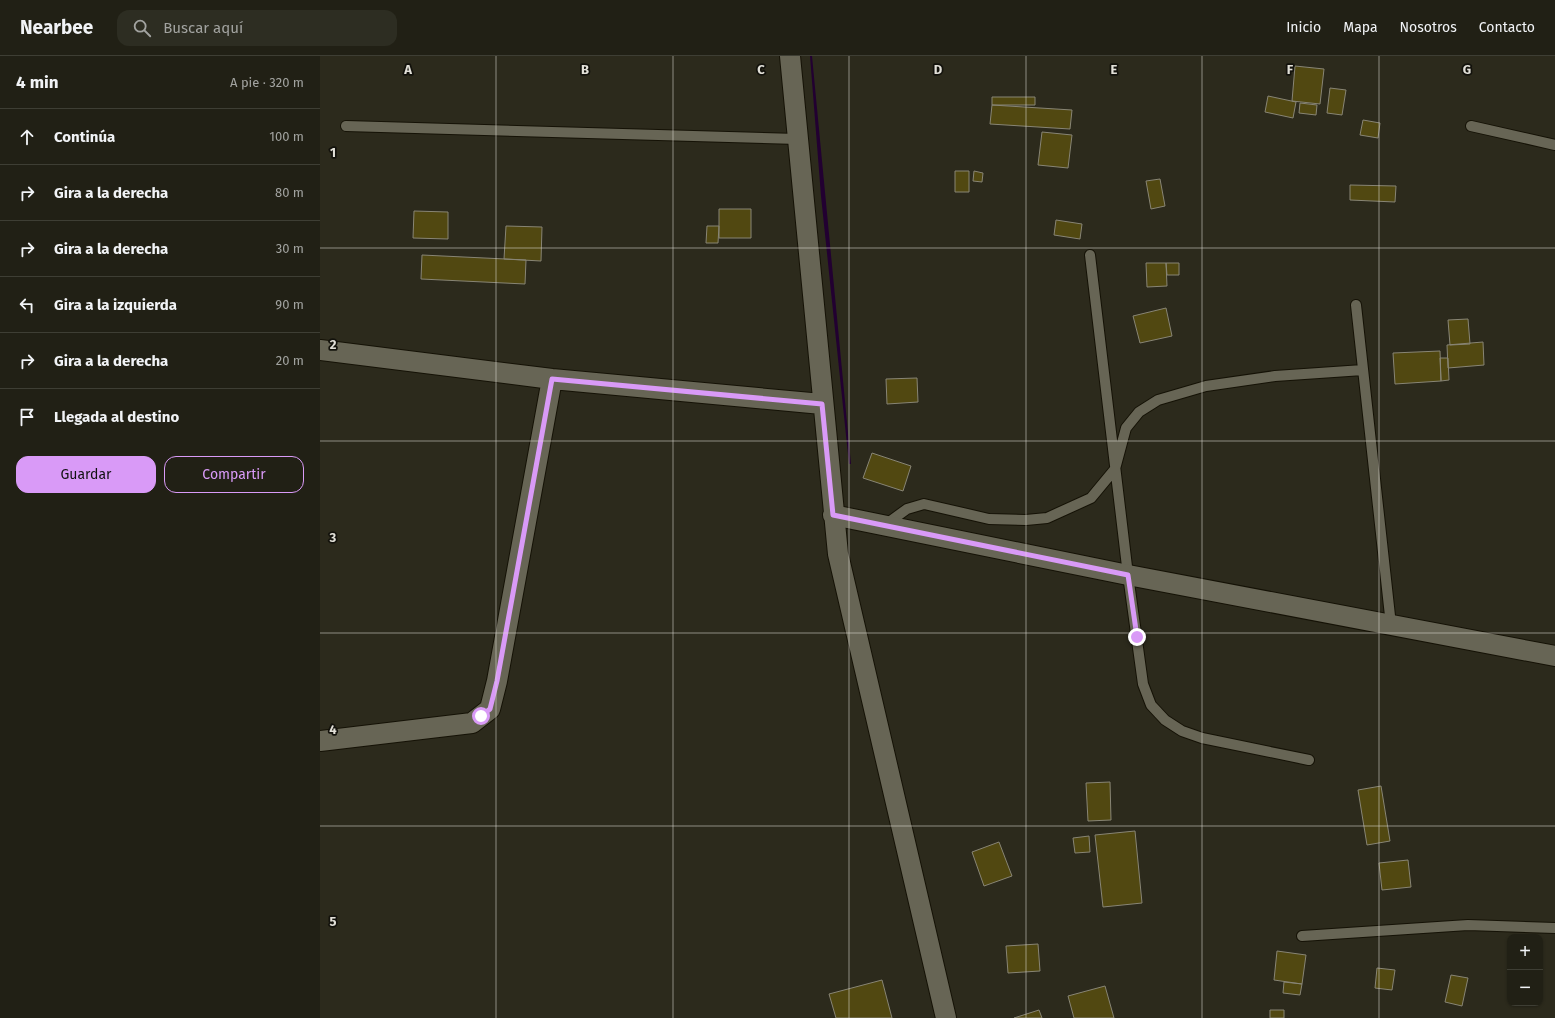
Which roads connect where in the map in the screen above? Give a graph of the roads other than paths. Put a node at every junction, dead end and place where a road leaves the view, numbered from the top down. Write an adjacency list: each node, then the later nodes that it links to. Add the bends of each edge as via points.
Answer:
1 (790, 56): 4 (street)
2 (346, 126): 4 (lane)
3 (1471, 126): 5 (lane)
4 (798, 139): 11 (street)
5 (1555, 145)
6 (1090, 255): 12 (lane)
7 (1356, 305): 9 (lane)
8 (320, 350): 10 (street)
9 (1363, 370): 12 (lane, via 1275,376 1206,386 1158,400 1139,412 1126,428); 16 (lane)
10 (552, 379): 11 (street); 18 (street, via 490,709 472,723)
11 (822, 404): 13 (street)
12 (1115, 468): 14 (lane, via 1091,498 1047,518 989,519 924,504 907,509); 15 (lane)
13 (833, 515): 14 (street); 22 (street, via 838,554)
14 (885, 526): 15 (street)
15 (1128, 575): 16 (street); 19 (lane, via 1143,684 1151,705 1165,720 1182,731 1202,738)
16 (1391, 625): 17 (street)
17 (1555, 656)
18 (320, 741)
19 (1309, 760)
20 (1555, 928): 21 (lane, via 1468,924)
21 (1302, 936)
22 (946, 1018)

